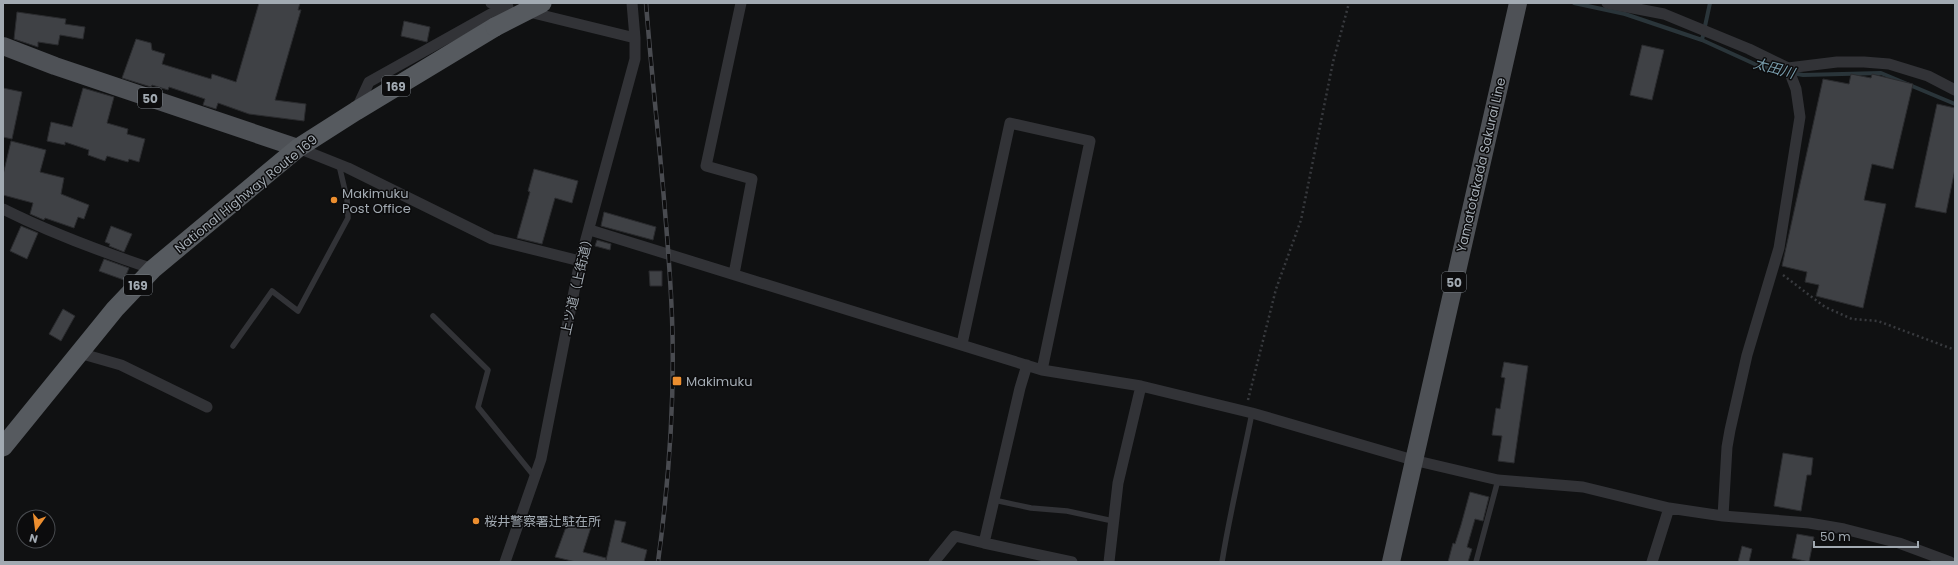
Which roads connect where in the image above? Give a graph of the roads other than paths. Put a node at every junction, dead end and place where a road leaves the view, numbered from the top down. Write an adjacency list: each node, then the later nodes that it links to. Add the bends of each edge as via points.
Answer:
1 (491, 3): 7 (street)
2 (542, 3): 12 (highway, National Highway Route 169 / 169, bridge, via 495,26)
3 (632, 3): 8 (street, 上ツ道（上街道）)
4 (741, 3): 19 (street, via 706,166 752,179)
5 (1518, 3): 30 (main road, Yamatotakada Sakurai Line / 50)
6 (1606, 3): 10 (street, via 1664,14)
7 (505, 5): 8 (street); 12 (street, via 369,82)
8 (635, 38): 16 (street, 上ツ道（上街道）, via 635,59)
9 (3, 46): 13 (main road, 50)
10 (1788, 68): 11 (street, via 1837,62 1888,64 1928,76); 35 (street, via 1796,89 1800,117 1779,248 1747,354 1726,447)
11 (1955, 90)
12 (356, 111): 13 (highway, National Highway Route 169 / 169)
13 (298, 148): 14 (street); 18 (highway, National Highway Route 169 / 169)
14 (339, 165): 17 (street, via 492,239); 22 (lane, via 347,200 348,218 298,311 272,291)
15 (3, 209): 18 (street, via 99,251)
16 (590, 230): 17 (street, 上ツ道（上街道）); 19 (street)
17 (580, 261): 31 (street, 上ツ道（上街道）, via 541,459)
18 (153, 270): 23 (highway, National Highway Route 169 / 169, via 115,308)
19 (734, 274): 21 (street)
20 (433, 316): 31 (lane, via 488,370 478,407)
21 (962, 344): 24 (street); 25 (street, via 1010,123 1090,141)
22 (233, 346)
23 (79, 353): 27 (street, via 121,366); 29 (highway, National Highway Route 169 / 169)
24 (1027, 365): 25 (street); 33 (street)
25 (1042, 370): 26 (street)
26 (1141, 386): 28 (street); 36 (street, via 1118,483)
27 (207, 407)
28 (1248, 413): 30 (street); 42 (lane)
29 (3, 447)
30 (1413, 460): 32 (street); 43 (main road, Yamatotakada Sakurai Line / 50)
31 (534, 477): 38 (street, 上ツ道（上街道）)
32 (1498, 480): 34 (street, via 1583,487); 44 (lane)
33 (994, 500): 36 (lane); 37 (street)
34 (1669, 508): 35 (street); 45 (street)
35 (1723, 516): 46 (street, via 1809,523 1844,529 1899,544)
36 (1114, 521): 41 (street)
37 (984, 543): 39 (street, via 955,536); 40 (street)
38 (505, 562)
39 (934, 562)
40 (1072, 562)
41 (1109, 562)
42 (1222, 562)
43 (1391, 562)
44 (1476, 562)
45 (1652, 562)
46 (1950, 562)

